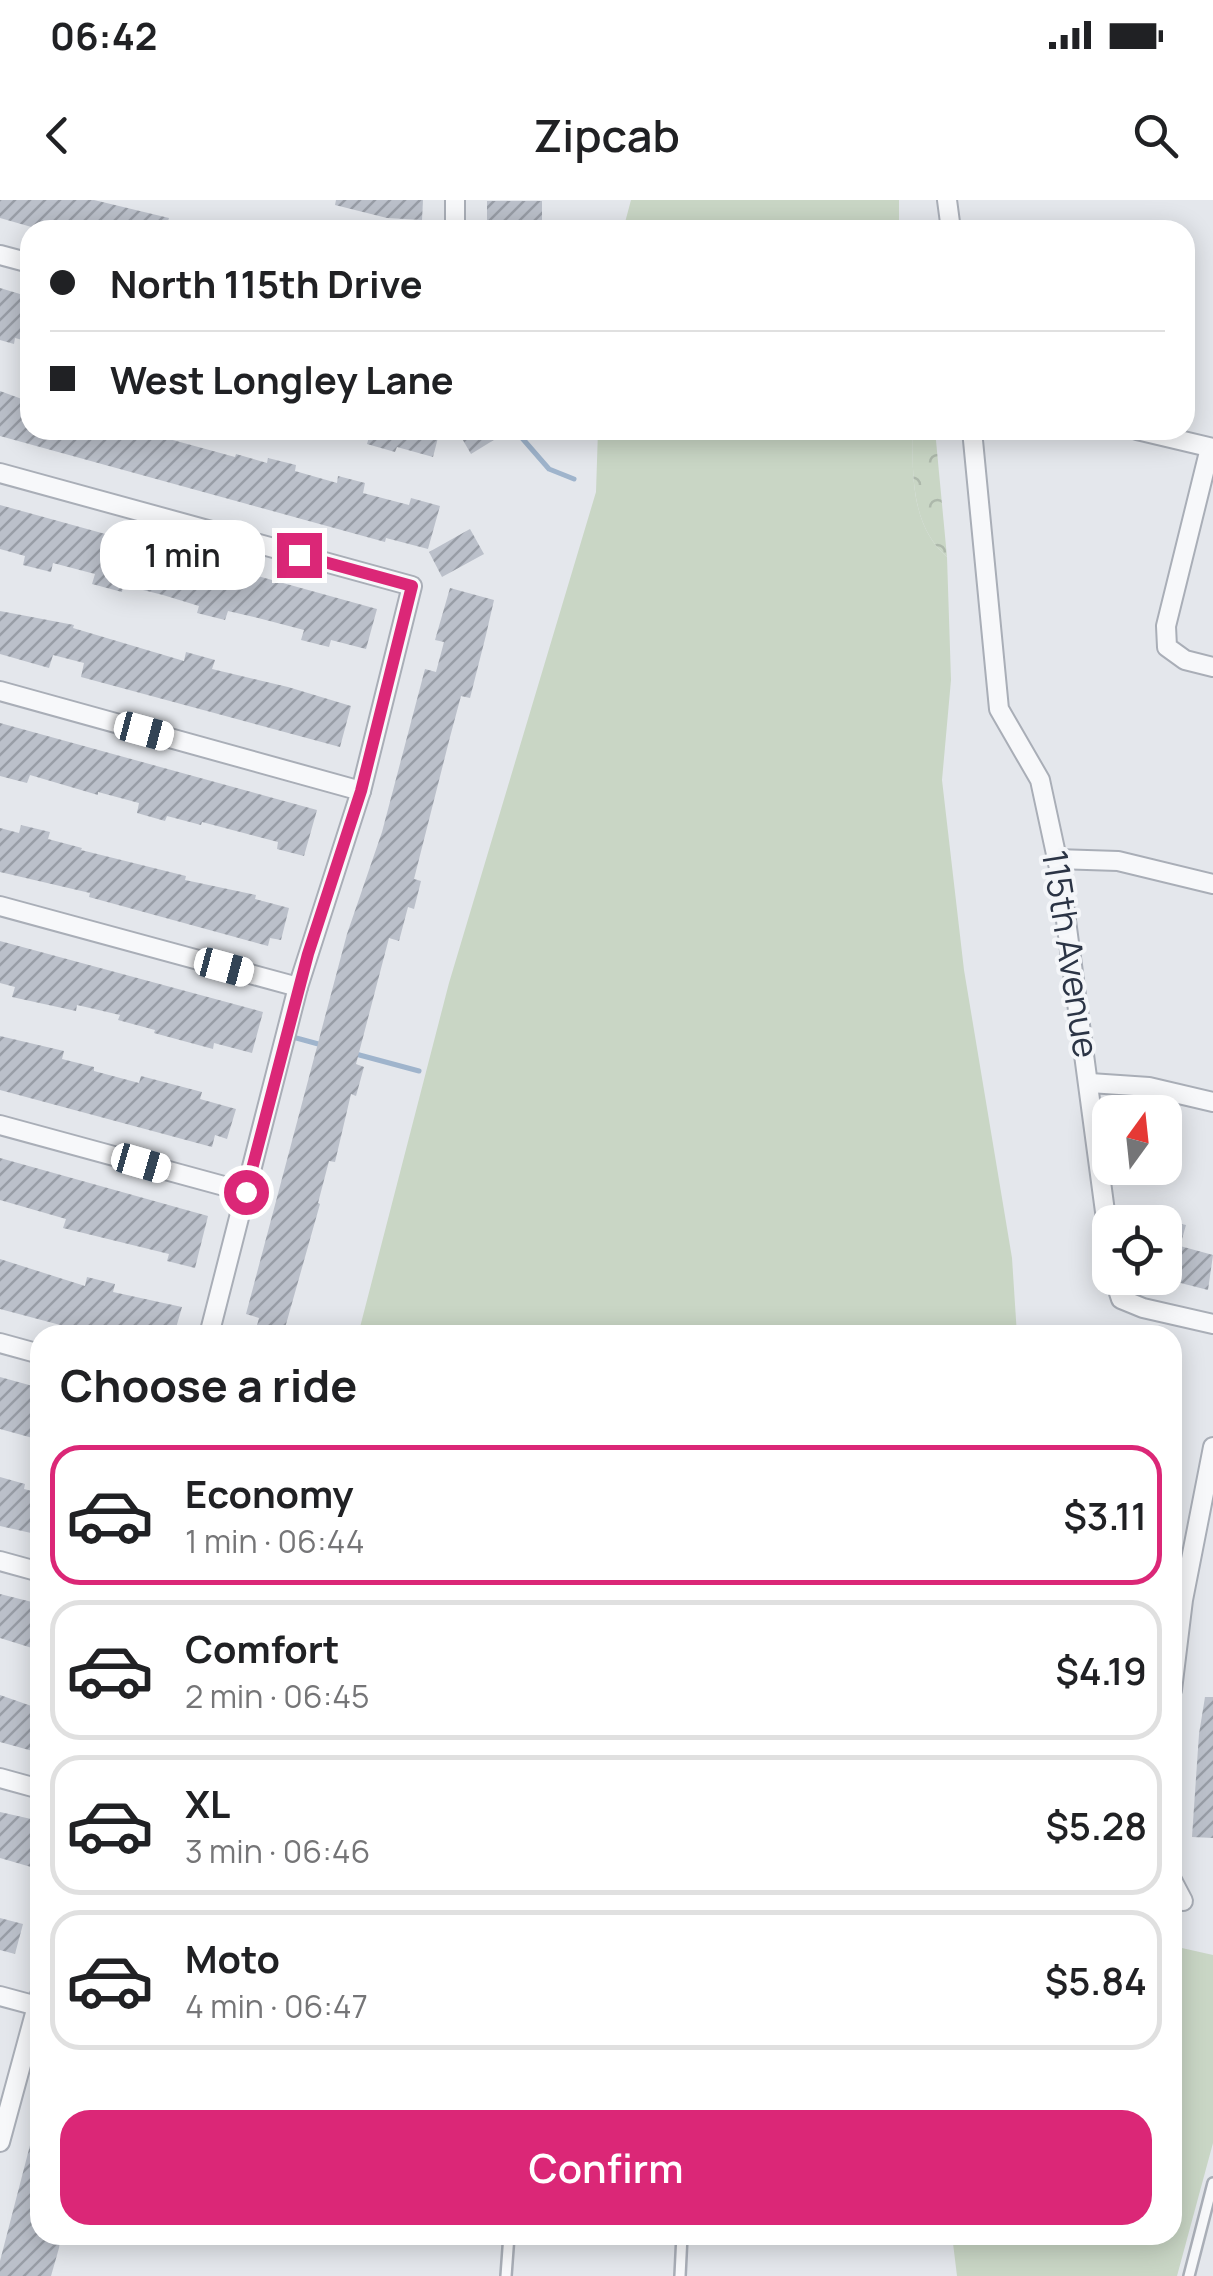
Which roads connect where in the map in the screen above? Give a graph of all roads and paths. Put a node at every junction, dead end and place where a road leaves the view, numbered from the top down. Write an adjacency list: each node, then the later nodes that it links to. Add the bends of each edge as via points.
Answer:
1 (973, 440): 8 (street, 115th Avenue, via 1000,709 1040,780)
2 (1179, 440): 3 (street)
3 (1212, 448): 5 (street, via 1166,626 1167,647)
4 (0, 473): 7 (street, via 412,586)
5 (1213, 667)
6 (0, 691): 7 (street)
7 (361, 791): 11 (street)
8 (1056, 859): 9 (street, via 1118,862); 12 (street, 115th Avenue)
9 (1213, 884)
10 (0, 906): 11 (street)
11 (298, 987): 15 (street)
12 (1090, 1083): 13 (street, via 1149,1086); 16 (street, 115th Avenue)
13 (1213, 1102)
14 (0, 1124): 15 (street)
15 (246, 1192): 19 (street)
16 (1105, 1205)
17 (1120, 1295): 18 (street, via 1143,1308)
18 (1213, 1324)
19 (212, 1325)
20 (0, 1343): 21 (street)
21 (30, 1351)
22 (1213, 1447): 25 (street)
23 (0, 1561): 24 (street)
24 (30, 1569)
25 (1182, 1608)
26 (0, 1778): 27 (street)
27 (30, 1786)
28 (0, 1996): 29 (street)
29 (30, 1999)
30 (30, 2030): 31 (street)
31 (0, 2142)
32 (1213, 2183): 37 (lane)
33 (508, 2245): 35 (lane)
34 (682, 2245): 36 (lane)
35 (506, 2276)
36 (680, 2276)
37 (1189, 2276)

